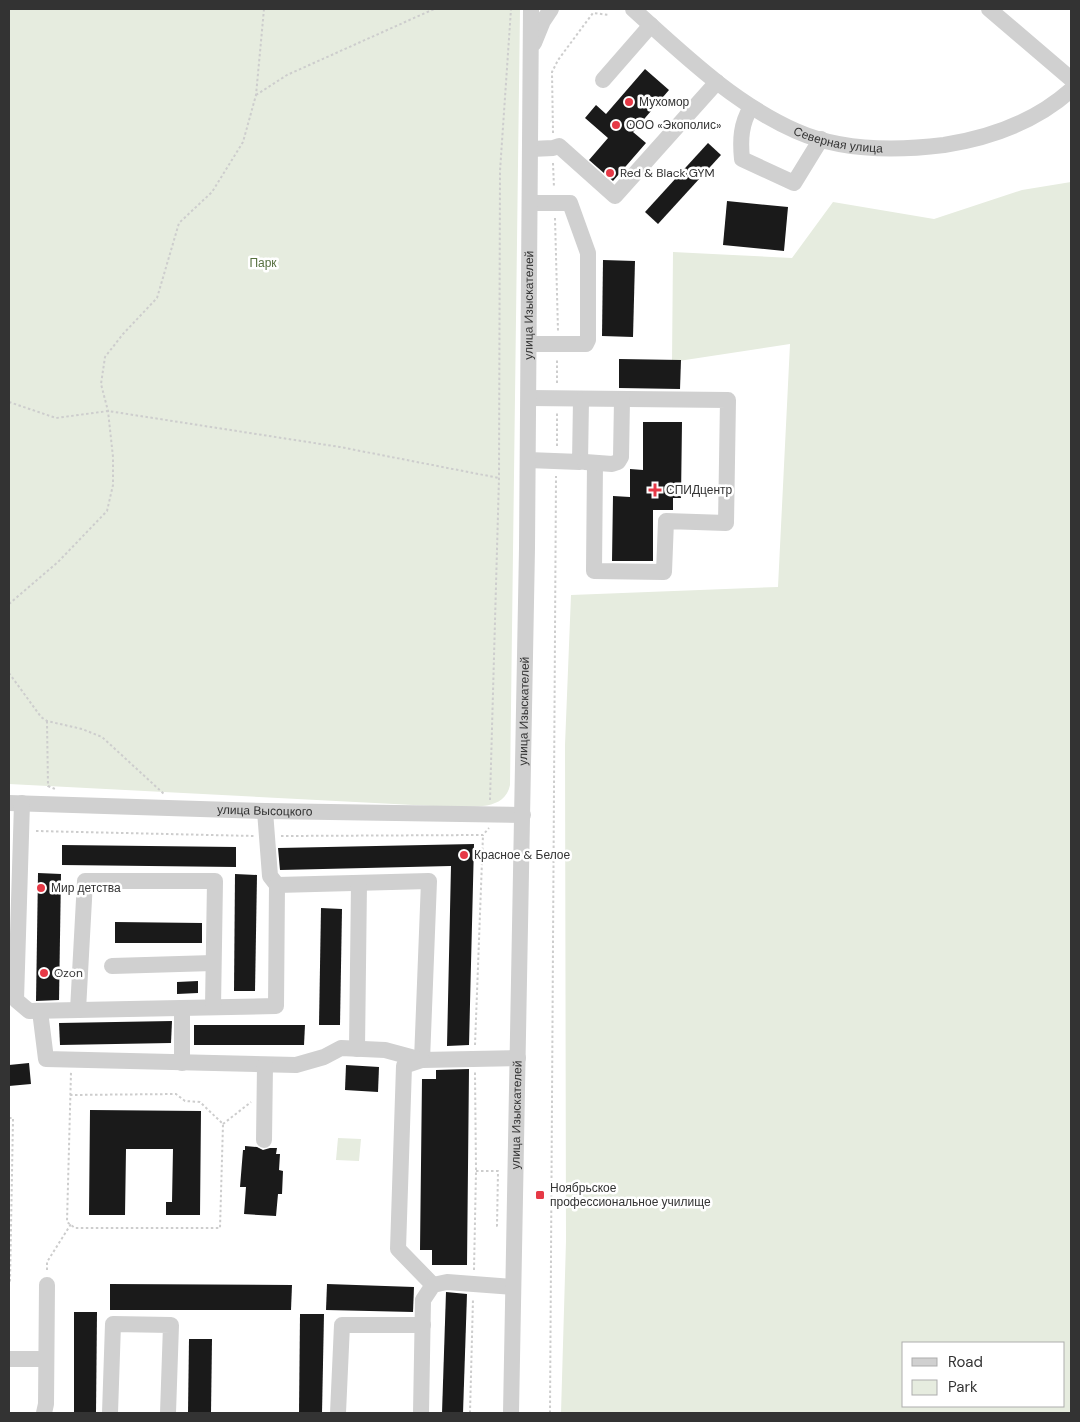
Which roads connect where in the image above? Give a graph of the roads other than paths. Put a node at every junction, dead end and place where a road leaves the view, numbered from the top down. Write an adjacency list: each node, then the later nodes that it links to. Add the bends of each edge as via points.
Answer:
1 (531, 9): 6 (street, улица Изыскателей)
2 (551, 9): 6 (street)
3 (633, 9): 5 (street, Северная улица)
4 (990, 9): 7 (street)
5 (651, 25): 8 (street); 9 (street, Северная улица)
6 (531, 50): 13 (street, улица Изыскателей)
7 (1071, 79)
8 (603, 80)
9 (717, 82): 11 (street, Северная улица); 13 (street, via 615,196 558,146)
10 (1071, 90): 12 (street, Северная улица, via 1041,113 958,143 887,149)
11 (751, 107): 12 (street, Северная улица, via 797,131); 12 (street, via 744,120 740,142 742,158 794,183)
12 (821, 139)
13 (531, 149): 14 (street, улица Изыскателей)
14 (530, 203): 15 (street, улица Изыскателей); 15 (street, via 570,203 588,254 586,344)
15 (530, 344): 16 (street, улица Изыскателей)
16 (529, 398): 17 (street); 19 (street, улица Изыскателей)
17 (581, 400): 18 (street); 20 (street)
18 (622, 400): 20 (street, via 618,462); 20 (street, via 728,400 726,523 666,521 664,572 594,571)
19 (528, 460): 20 (street); 23 (street, улица Изыскателей)
20 (587, 462)
21 (15, 803): 22 (street, улица Высоцкого); 26 (street, via 22,831)
22 (265, 811): 23 (street, улица Высоцкого); 25 (street, via 270,876)
23 (523, 815): 34 (street, улица Изыскателей)
24 (359, 883): 25 (street); 33 (street); 35 (street, via 429,881)
25 (277, 885): 29 (street, via 276,1006)
26 (14, 897): 32 (street, via 16,1000 29,1011)
27 (213, 963): 28 (street); 29 (street); 31 (street, via 215,881 85,881)
28 (112, 966)
29 (213, 1007): 30 (street)
30 (182, 1008): 31 (street); 36 (street)
31 (78, 1010): 32 (street)
32 (40, 1011): 36 (street, via 46,1059)
33 (357, 1049): 35 (street, via 385,1050); 37 (street, via 341,1048 296,1066)
34 (518, 1058): 35 (street); 41 (street, улица Изыскателей)
35 (422, 1060): 40 (street, via 404,1066 398,1249)
36 (182, 1062): 37 (street)
37 (265, 1065): 38 (street)
38 (264, 1140)
39 (47, 1285): 44 (street)
40 (433, 1285): 41 (street, via 447,1282); 42 (street, via 423,1300)
41 (513, 1287): 50 (street, улица Изыскателей)
42 (422, 1325): 48 (street, via 342,1325); 49 (street)
43 (9, 1359): 44 (street)
44 (46, 1359): 45 (street)
45 (44, 1413)
46 (110, 1413): 47 (street, via 113,1324 170,1326)
47 (168, 1413)
48 (338, 1413)
49 (421, 1413)
50 (511, 1413)

